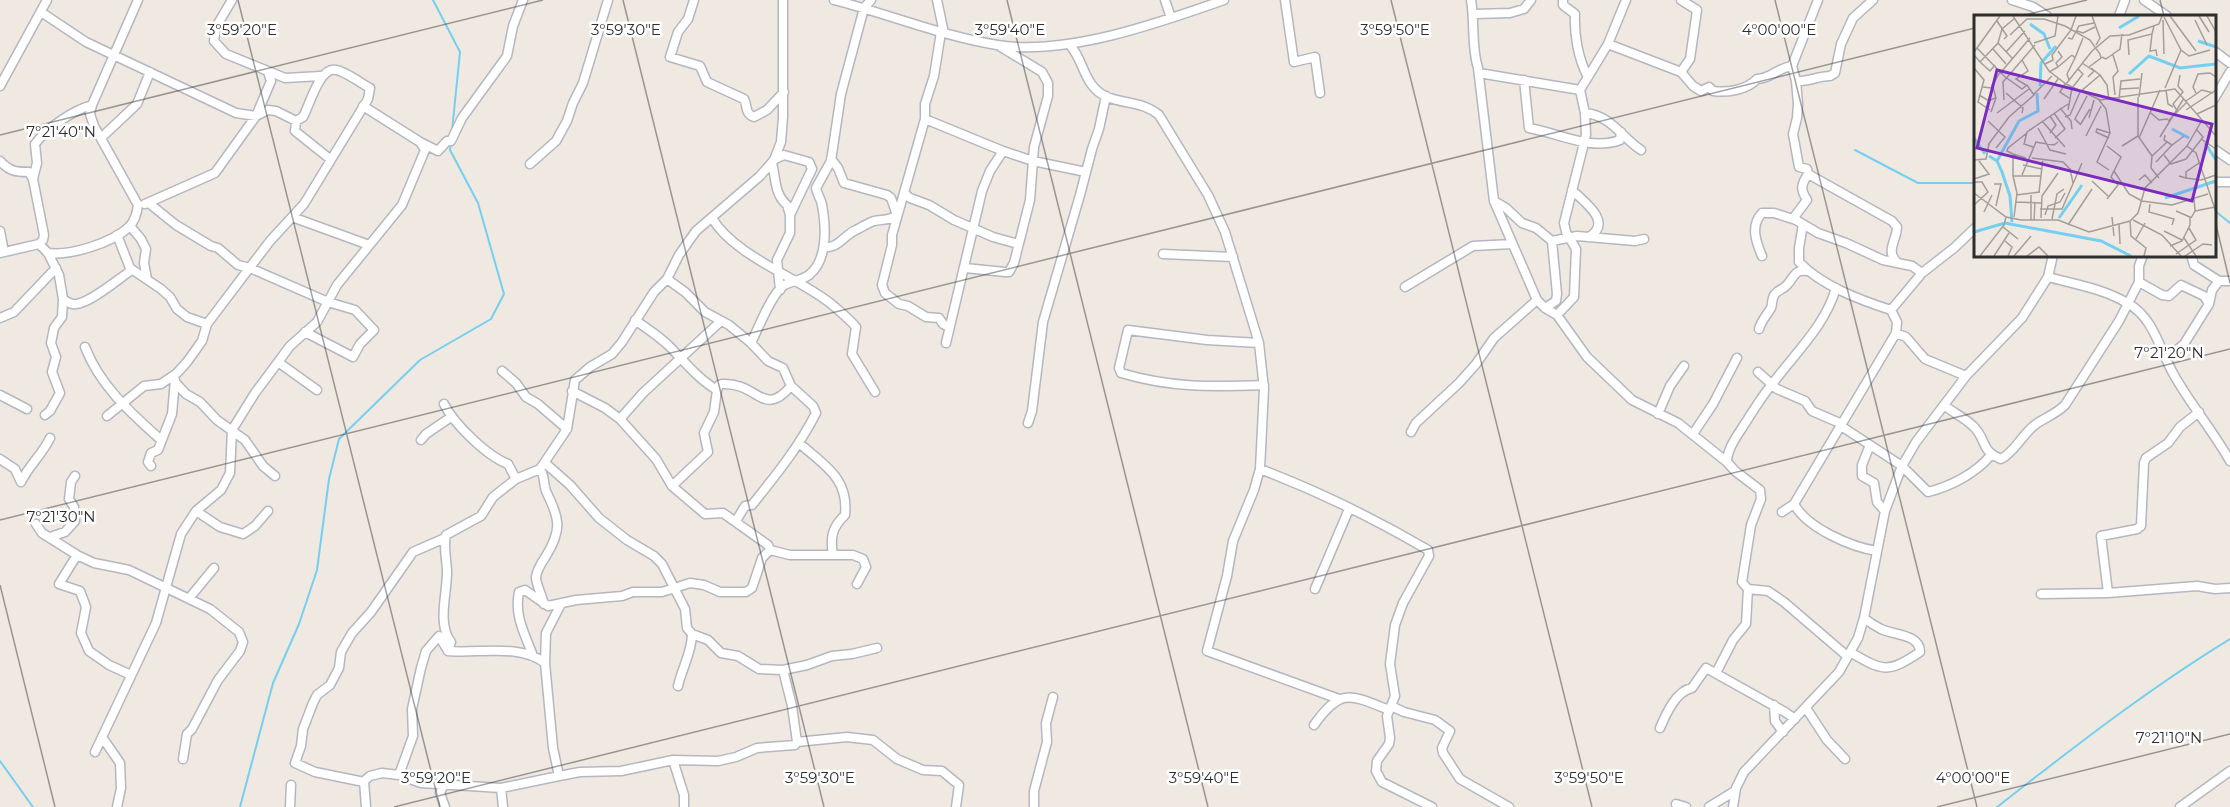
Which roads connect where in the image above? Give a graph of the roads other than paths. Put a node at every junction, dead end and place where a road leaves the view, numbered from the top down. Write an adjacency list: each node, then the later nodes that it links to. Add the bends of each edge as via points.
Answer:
1 (47, 0): 25 (street)
2 (138, 0): 36 (street)
3 (232, 0): 40 (street, via 216,27 214,41 226,54)
4 (523, 0): 62 (street, via 507,56 462,118 451,141 438,151)
5 (608, 0): 73 (street, via 567,120 556,141)
6 (694, 0): 50 (street, via 670,57 700,66 707,82 744,99 750,116 767,110)
7 (783, 0): 50 (street)
8 (834, 0): 24 (street)
9 (871, 0): 24 (street)
10 (938, 0): 31 (street)
11 (1165, 0): 30 (street)
12 (1224, 0): 30 (street)
13 (1285, 0): 51 (street, via 1294,62 1315,57)
14 (1471, 0): 26 (street)
15 (1532, 0): 26 (street, via 1524,9 1510,13)
16 (1563, 0): 45 (street, via 1563,5 1575,14 1574,29)
17 (1626, 0): 32 (street)
18 (1681, 0): 41 (street, via 1697,10 1689,59)
19 (1818, 0): 38 (street)
20 (1873, 0): 47 (street, via 1853,18 1841,44 1835,73)
21 (2012, 0): 27 (street)
22 (2125, 0): 28 (street)
23 (2149, 1): 29 (street)
24 (864, 8): 31 (street); 68 (street, via 841,94)
25 (41, 12): 36 (street, via 86,42); 48 (street)
26 (1474, 14): 43 (street, via 1474,56)
27 (2046, 15)
28 (2119, 15)
29 (2166, 15)
30 (1171, 18): 34 (street)
31 (942, 32): 33 (street); 58 (street)
32 (1608, 44): 41 (street); 45 (street)
33 (999, 45): 34 (street); 72 (street, via 1042,72 1048,83)
34 (1070, 45): 52 (street, via 1088,82)
35 (2215, 52): 37 (street)
36 (113, 54): 39 (street); 54 (street)
37 (2230, 63)
38 (1792, 66): 41 (street, via 1725,92 1709,87 1701,91); 47 (street)
39 (150, 72): 57 (street, via 236,113); 61 (street, via 137,104)
40 (268, 72): 44 (street, via 285,78); 57 (street, via 271,81)
41 (1681, 72)
42 (2230, 72): 53 (street)
43 (1479, 73): 46 (street); 81 (street)
44 (321, 76): 55 (street, via 336,70 370,88); 59 (street, via 303,117)
45 (1588, 77): 49 (street)
46 (1524, 80): 49 (street); 63 (street, via 1529,128)
47 (1797, 81): 75 (street, via 1794,147 1799,166 1807,169)
48 (0, 86)
49 (1580, 90): 56 (street)
50 (784, 92): 71 (street, via 781,142)
51 (1320, 93)
52 (1106, 96): 74 (street); 110 (street, via 1150,107 1159,115 1210,200)
53 (2215, 97)
54 (92, 105): 61 (street, via 90,114); 76 (street, via 60,120 35,144 37,163)
55 (363, 106): 62 (street); 67 (street)
56 (1586, 113): 60 (street, via 1598,114); 63 (street)
57 (256, 116): 59 (street, via 276,111); 82 (street, via 215,173)
58 (924, 119): 66 (street); 79 (street)
59 (296, 121): 67 (street, via 295,131 300,137)
60 (1621, 132): 63 (street, via 1620,140 1614,142); 64 (street)
61 (101, 138): 83 (street)
62 (420, 142): 101 (street, via 425,150 402,205)
63 (1585, 142): 78 (street)
64 (1641, 150)
65 (2215, 150): 69 (street)
66 (1003, 151): 72 (street); 90 (street, via 982,191)
67 (330, 159): 86 (street)
68 (831, 159): 77 (street); 85 (street, via 844,183 887,195)
69 (2230, 160)
70 (0, 161): 76 (street, via 13,171 29,172)
71 (774, 161): 80 (street, via 784,155 810,162 812,168); 84 (street, via 778,193); 87 (street)
72 (1033, 161): 74 (street); 100 (street, via 1030,200)
73 (530, 164)
74 (1086, 172): 178 (street, via 1043,322)
75 (1808, 174): 88 (street, via 1801,185 1807,200 1796,216); 111 (street, via 1892,221 1898,231 1891,248 1892,258)
76 (33, 179): 99 (street, via 44,235)
77 (817, 184): 80 (street, via 804,190); 102 (street)
78 (1572, 190): 94 (street, via 1565,220 1566,232); 95 (street, via 1595,212 1598,227)
79 (904, 193): 85 (street); 90 (street)
80 (799, 198): 84 (street)
81 (1494, 201): 97 (street); 98 (street)
82 (150, 204): 83 (street); 114 (street, via 238,265)
83 (138, 205): 89 (street)
84 (790, 215): 116 (street, via 789,233 777,260)
85 (897, 215): 102 (street, via 871,222 840,243); 143 (street, via 882,285 885,292 899,304 926,317 939,318)
86 (292, 217): 101 (street); 114 (street)
87 (711, 218): 116 (street, via 726,238); 121 (street, via 696,231)
88 (1800, 222): 106 (street, via 1774,213 1759,214 1754,236); 111 (street, via 1883,260); 117 (street, via 1799,262)
89 (130, 226): 93 (street); 120 (street, via 146,249)
90 (973, 228): 100 (street); 115 (street)
91 (1974, 229): 118 (street)
92 (0, 231): 103 (street)
93 (117, 235): 104 (street, via 75,252); 113 (street)
94 (1573, 237): 95 (street); 97 (street); 127 (street)
95 (1589, 237): 96 (street)
96 (1644, 239)
97 (1552, 241): 130 (street)
98 (1512, 243): 126 (street, via 1473,246); 132 (street)
99 (39, 244): 103 (street); 104 (street)
100 (1018, 244): 115 (street, via 1009,272)
101 (369, 245): 133 (street)
102 (824, 247): 124 (street, via 815,269)
103 (2, 252)
104 (48, 253): 112 (street)
105 (1163, 254): 110 (street)
106 (1762, 256)
107 (2053, 256): 119 (street)
108 (2143, 256): 125 (street)
109 (2191, 256): 122 (street, via 2194,265)
110 (1233, 257): 149 (street)
111 (1897, 262): 118 (street)
112 (56, 268): 131 (street); 139 (street, via 14,312)
113 (130, 268): 120 (street); 131 (street, via 88,299 77,304)
114 (250, 268): 133 (street); 142 (street)
115 (965, 268): 143 (street)
116 (778, 271): 124 (street); 129 (street)
117 (1808, 271): 128 (street); 144 (street, via 1796,272 1777,292)
118 (1922, 273): 137 (street)
119 (2048, 277): 134 (street); 158 (street, via 2022,318)
120 (147, 279): 142 (street, via 187,317)
121 (667, 279): 140 (street); 141 (street)
122 (2219, 281): 123 (street); 135 (street)
123 (2230, 281)
124 (797, 282): 129 (street, via 784,284); 166 (street, via 820,295 856,327 852,354)
125 (2139, 282): 134 (street); 135 (street, via 2169,296 2181,285 2204,296)
126 (1405, 287)
127 (1574, 287): 130 (street); 138 (street, via 1574,297)
128 (1836, 288): 137 (street); 160 (street, via 1821,323)
129 (780, 290): 147 (street)
130 (1557, 294): 136 (street, via 1556,301)
131 (63, 299): 174 (street, via 62,317 54,328 51,343 56,357 52,372 60,393)
132 (1537, 300): 136 (street); 182 (street, via 1494,338 1476,364)
133 (328, 302): 145 (street); 145 (street, via 355,310 374,330 353,357)
134 (2127, 303): 153 (street, via 2148,321); 189 (street, via 2064,405 2036,424 2007,455 2001,459)
135 (2209, 304): 153 (street, via 2184,344)
136 (1545, 308): 138 (street)
137 (1891, 310): 146 (street, via 1897,322)
138 (1557, 315): 173 (street, via 1601,373 1632,400)
139 (0, 318)
140 (635, 320): 151 (street, via 669,346); 165 (street, via 612,354 580,373)
141 (721, 321): 147 (street); 151 (street)
142 (207, 324): 159 (street, via 202,341)
143 (949, 327): 148 (street)
144 (1758, 329)
145 (305, 333): 154 (street)
146 (1896, 333): 158 (street, via 1906,337 1925,359); 179 (street)
147 (751, 343): 162 (street, via 768,361 783,368)
148 (946, 343)
149 (1259, 343): 161 (street); 161 (street, via 1128,330 1119,368 1121,373 1162,384)
150 (85, 347): 168 (street)
151 (678, 358): 164 (street); 177 (street)
152 (1737, 358): 183 (street)
153 (2166, 359): 172 (street)
154 (278, 362): 163 (street); 181 (street)
155 (1684, 366): 173 (street)
156 (502, 371): 180 (street, via 526,397)
157 (1758, 372): 160 (street)
158 (1966, 376): 170 (street)
159 (175, 377): 168 (street, via 144,386); 181 (street, via 186,394); 185 (street, via 172,414)
160 (1772, 383): 179 (street, via 1805,401 1812,411); 192 (street, via 1737,437)
161 (1264, 385): 196 (street)
162 (791, 386): 164 (street, via 775,401 740,385 722,384); 187 (street, via 816,413)
163 (316, 390)
164 (717, 390): 200 (street, via 714,412 704,433 708,452)
165 (572, 391): 177 (street); 180 (street)
166 (875, 392)
167 (0, 396): 171 (street)
168 (121, 404): 175 (street); 185 (street)
169 (444, 404): 176 (street)
170 (1945, 406): 189 (street, via 1974,427); 195 (street)
171 (27, 409)
172 (2199, 412): 191 (street); 225 (street, via 2168,443 2146,458 2141,526 2101,536)
173 (1658, 414): 183 (street)
174 (48, 415)
175 (107, 416)
176 (451, 417): 186 (street); 199 (street, via 508,464)
177 (620, 419): 200 (street, via 656,459)
178 (1028, 423)
179 (1842, 425): 188 (street); 201 (street)
180 (567, 429): 194 (street)
181 (232, 430): 198 (street); 203 (street, via 230,472 221,490)
182 (1411, 432)
183 (1693, 434): 192 (street)
184 (50, 438): 190 (street, via 21,482 15,469)
185 (161, 440): 193 (street, via 158,450 151,453)
186 (421, 440)
187 (799, 443): 207 (street, via 773,481); 214 (street, via 844,488 847,504 845,515 832,533)
188 (1870, 445): 195 (street); 205 (street, via 1862,476 1874,483 1877,502)
189 (1991, 455): 195 (street, via 1981,468 1928,492)
190 (0, 459)
191 (2230, 461)
192 (1727, 462): 222 (street, via 1760,490 1742,582)
193 (151, 465)
194 (543, 466): 199 (street); 216 (street, via 570,484 599,518 654,556); 229 (street, via 544,485 559,526 536,578)
195 (1902, 466): 205 (street)
196 (1260, 469): 202 (street); 245 (street, via 1233,541 1207,651)
197 (75, 476): 209 (street, via 69,498 75,521 65,531)
198 (275, 476)
199 (516, 479): 210 (street, via 493,497 481,516)
200 (672, 486): 207 (street, via 705,514 723,513)
201 (1794, 504): 206 (street); 212 (street, via 1806,521 1858,548)
202 (1349, 509): 221 (street); 247 (street, via 1428,550 1429,556 1395,625 1390,664 1395,696)
203 (196, 511): 204 (street, via 243,534); 218 (street, via 181,534)
204 (268, 511)
205 (1885, 511): 212 (street)
206 (1782, 512)
207 (736, 521): 211 (street)
208 (36, 524): 209 (street)
209 (50, 537): 213 (street)
210 (446, 538): 235 (street, via 444,622 451,642); 262 (street, via 414,552 372,612 352,633 341,652 335,677 317,695 303,729 294,763 315,772)
211 (770, 550): 214 (street, via 790,555); 219 (street, via 762,558 752,588 746,592 720,592 690,583)
212 (1877, 551): 231 (street)
213 (77, 555): 218 (street, via 129,570); 242 (street, via 59,584 80,591 86,607 81,633 89,651)
214 (833, 555): 217 (street, via 863,559 866,567)
215 (214, 568): 223 (street)
216 (670, 578): 219 (street); 224 (street)
217 (857, 584)
218 (166, 587): 227 (street); 242 (street, via 156,623)
219 (675, 588): 224 (street); 232 (street)
220 (2230, 588): 225 (street, via 2196,586)
221 (1315, 589)
222 (1748, 589): 237 (street, via 1768,591); 241 (street, via 1746,624)
223 (196, 591): 227 (street); 228 (street)
224 (662, 592): 230 (street, via 633,592)
225 (2108, 593): 226 (street)
226 (2042, 594)
227 (180, 595): 228 (street)
228 (191, 600): 256 (street, via 228,622 243,642 187,734)
229 (544, 604): 230 (street); 233 (street, via 525,590 519,592 519,621)
230 (561, 604): 239 (street, via 546,633)
231 (1864, 618): 237 (street); 237 (street, via 1916,640 1920,652 1887,669)
232 (692, 634): 240 (street, via 708,640 721,653 738,656 759,669); 243 (street)
233 (525, 637): 236 (street); 238 (street)
234 (877, 648): 240 (street)
235 (448, 651): 236 (street); 260 (street, via 439,636 426,651 412,709 413,736)
236 (517, 652): 238 (street)
237 (1848, 654): 248 (street, via 1839,672)
238 (533, 656): 239 (street)
239 (545, 663): 261 (street)
240 (783, 670): 254 (street)
241 (1716, 673): 246 (street); 251 (street, via 1706,668 1692,688 1677,697)
242 (131, 675): 253 (street)
243 (678, 686)
244 (1053, 697): 275 (street)
245 (1339, 699): 247 (street, via 1355,697); 250 (street)
246 (1774, 705): 249 (street); 252 (street, via 1775,721)
247 (1390, 708): 276 (street, via 1389,744 1377,762 1376,771 1382,782); 277 (street, via 1435,720 1450,731 1443,753 1460,779)
248 (1806, 708): 249 (street); 257 (street)
249 (1796, 719): 252 (street)
250 (1314, 725)
251 (1660, 728)
252 (1783, 732): 266 (street, via 1744,772)
253 (102, 737): 255 (street); 268 (street, via 120,763)
254 (797, 742): 258 (street, via 795,746 757,748 718,761); 274 (street, via 847,737 873,740 897,759 923,771 942,771 952,778 959,785)
255 (95, 752)
256 (183, 759)
257 (1845, 759)
258 (673, 760): 261 (street, via 621,771); 273 (street)
259 (2230, 771): 281 (street)
260 (399, 775): 262 (street, via 382,773 369,776); 263 (street, via 421,783)
261 (559, 776): 265 (street)
262 (364, 782): 270 (street)
263 (444, 784): 265 (street); 271 (street, via 440,793)
264 (291, 785): 269 (street)
265 (501, 788): 272 (street)
266 (1735, 791): 279 (street); 280 (street)
267 (1676, 804): 278 (street)
268 (117, 807)
269 (290, 807)
270 (366, 807)
271 (445, 807)
272 (503, 807)
273 (684, 807)
274 (956, 807)
275 (1034, 807)
276 (1432, 807)
277 (1509, 807)
278 (1686, 807)
279 (1709, 807)
280 (1733, 807)
281 (2180, 807)

